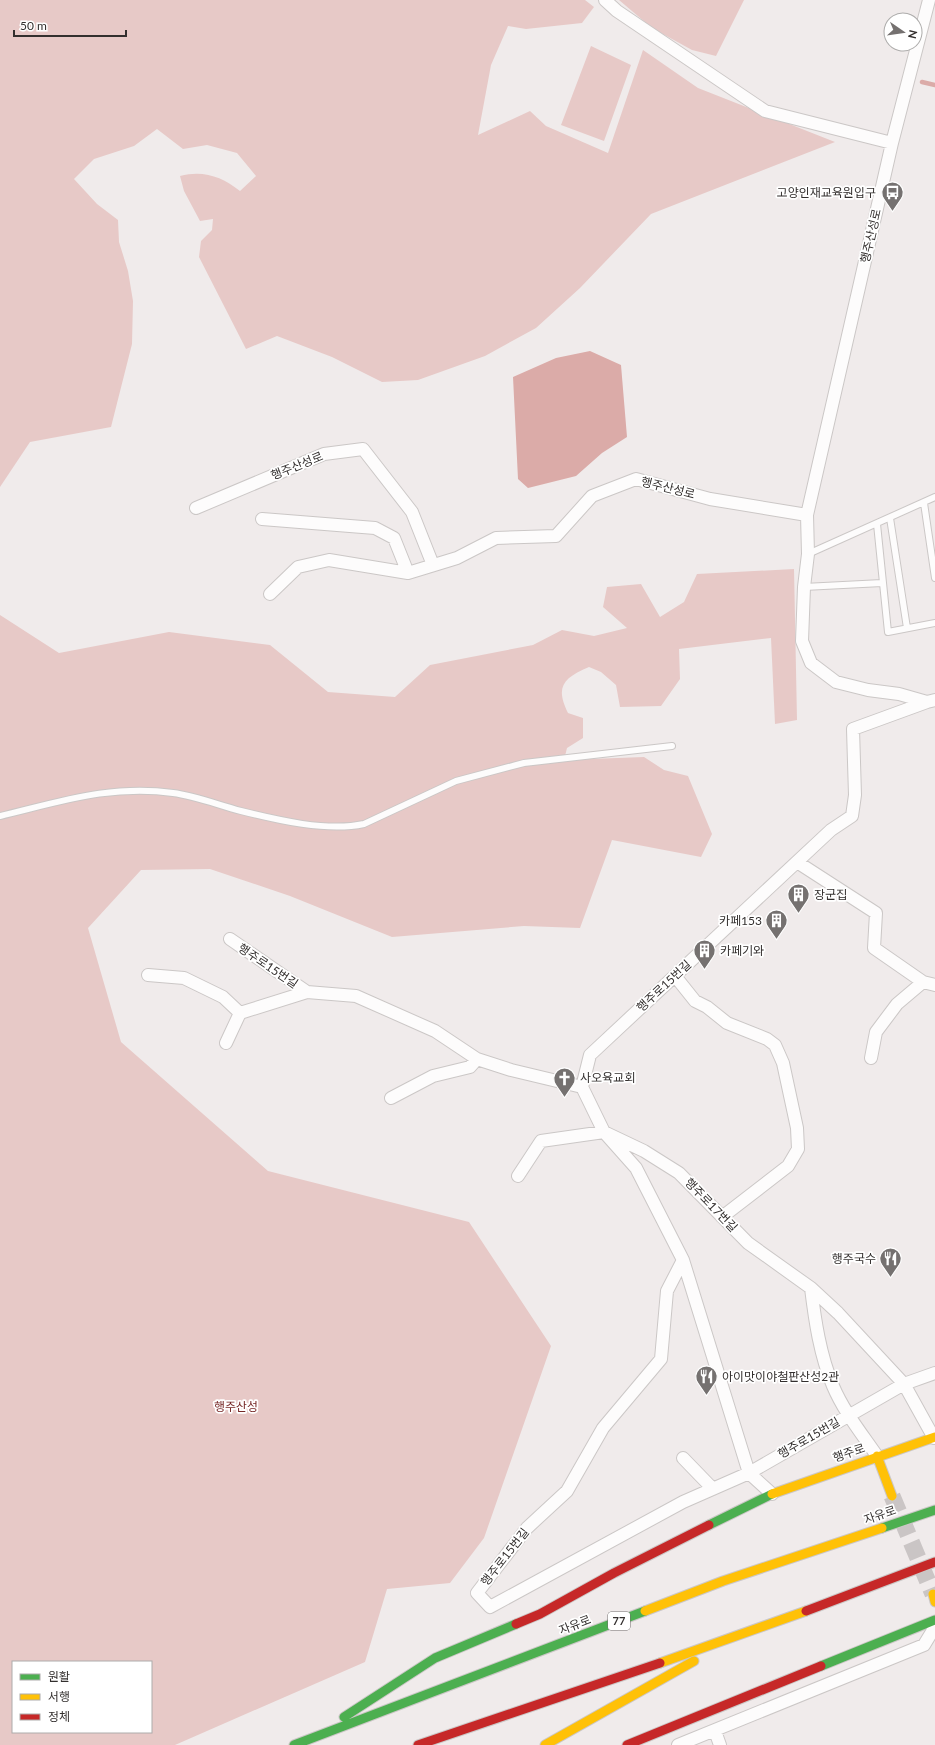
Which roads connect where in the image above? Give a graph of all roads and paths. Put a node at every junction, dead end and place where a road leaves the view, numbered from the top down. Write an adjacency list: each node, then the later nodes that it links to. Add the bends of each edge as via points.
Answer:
1 (605, 0): 3 (street, via 617,11 765,111)
2 (929, 0): 3 (street, 행주산성로)
3 (892, 143): 7 (street, 행주산성로)
4 (935, 497): 5 (lane)
5 (924, 502): 8 (lane); 14 (lane)
6 (196, 508): 12 (street, 행주산성로, via 324,454 363,449 412,512)
7 (807, 516): 11 (street, 행주산성로); 12 (street, 행주산성로, via 710,499 636,479 592,496 556,536 496,538 457,558)
8 (890, 518): 10 (lane); 19 (lane)
9 (262, 519): 13 (street, via 375,528 394,538)
10 (877, 524): 11 (lane); 15 (lane)
11 (808, 554): 16 (street, 행주산성로)
12 (433, 565): 13 (street, 행주산성로)
13 (408, 572): 17 (street, 행주산성로, via 329,560 298,567)
14 (935, 578)
15 (882, 583): 16 (lane); 19 (lane, via 888,632)
16 (804, 587): 20 (street, 행주산성로, via 802,641 811,663 836,682)
17 (270, 594)
18 (935, 623): 19 (lane)
19 (907, 628)
20 (931, 701): 23 (street, 행주로15번길, via 853,729 855,795 852,816 831,830)
21 (672, 746): 22 (lane, via 524,763 456,781 364,824 353,826 333,827 293,821 241,811 188,795 153,790 119,790 91,794)
22 (0, 816)
23 (797, 862): 26 (street, 행주로15번길); 27 (street, via 876,913 874,948)
24 (230, 939): 28 (street, 행주로15번길)
25 (148, 976): 29 (street, via 184,978 223,997)
26 (676, 976): 33 (street, 행주로15번길, via 590,1055); 37 (street, via 695,1001 727,1023 767,1039 775,1046 783,1063 798,1128 798,1149 788,1166)
27 (929, 984): 31 (street, via 897,1004 876,1032)
28 (307, 992): 29 (street, 행주로15번길); 32 (street, 행주로15번길, via 356,996 435,1031)
29 (240, 1013): 30 (street)
30 (226, 1043)
31 (871, 1058)
32 (477, 1059): 33 (street, 행주로15번길); 34 (street, via 470,1067 433,1076)
33 (582, 1087): 35 (street)
34 (391, 1098)
35 (604, 1132): 36 (street, via 540,1141); 37 (street, 행주로17번길, via 644,1151 680,1173); 38 (street, via 636,1168)
36 (518, 1176)
37 (722, 1217): 39 (street, 행주로17번길, via 748,1243)
38 (683, 1260): 46 (street); 47 (street, 행주로15번길, via 667,1291 661,1359 603,1428 567,1491 526,1528 478,1593 490,1607 683,1502)
39 (811, 1288): 41 (street, 행주로17번길); 42 (street, via 818,1338 833,1386)
40 (935, 1373): 41 (street)
41 (904, 1384): 42 (street); 43 (street, 행주로17번길)
42 (849, 1415): 44 (street); 46 (street, 행주로15번길)
43 (935, 1438): 44 (main road, 행주로)
44 (877, 1456): 48 (main road, 행주로); 49 (main road)
45 (683, 1458): 47 (street)
46 (749, 1473): 47 (street, 행주로15번길); 48 (street)
47 (714, 1489)
48 (772, 1494): 56 (main road, 행주로, via 614,1573 540,1614 435,1658)
49 (892, 1496)
50 (935, 1510): 56 (main road, 자유로 / 77, via 723,1581)
51 (935, 1562): 54 (main road)
52 (935, 1620): 60 (main road)
53 (935, 1627): 55 (street, via 924,1645)
54 (739, 1636): 58 (main road); 59 (main road)
55 (715, 1731): 61 (street); 62 (street)
56 (306, 1741): 57 (main road, 자유로 / 77)
57 (294, 1745)
58 (418, 1745)
59 (545, 1745)
60 (627, 1745)
61 (678, 1745)
62 (720, 1745)

